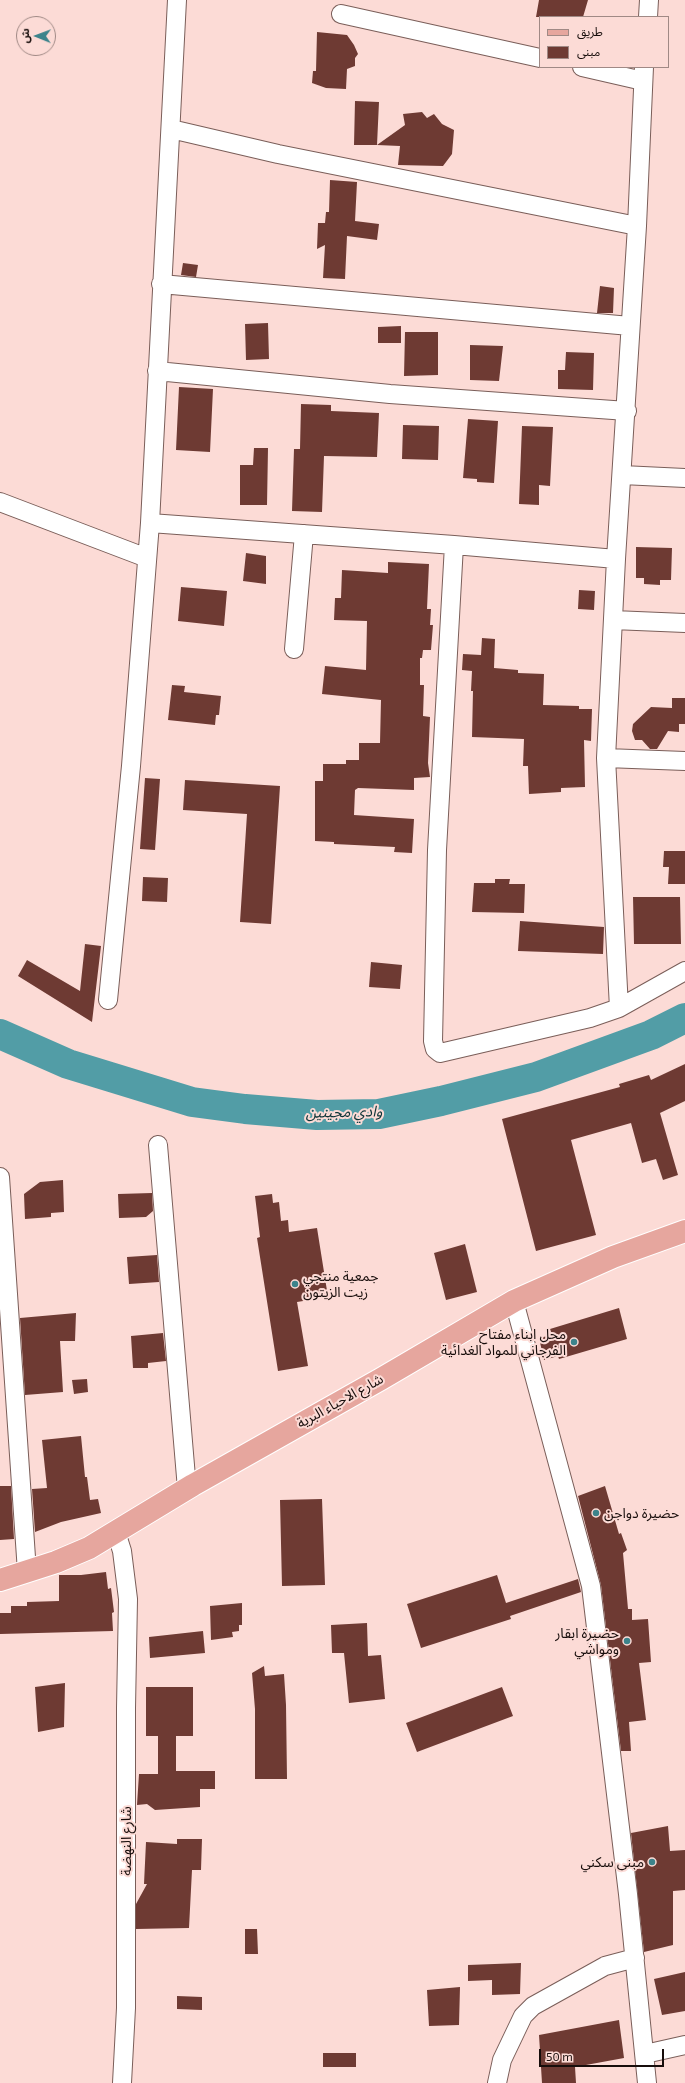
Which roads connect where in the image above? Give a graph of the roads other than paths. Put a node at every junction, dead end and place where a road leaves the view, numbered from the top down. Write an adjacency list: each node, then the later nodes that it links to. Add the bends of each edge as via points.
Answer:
1 (177, 0): 8 (street)
2 (649, 0): 4 (street)
3 (341, 14): 5 (street)
4 (648, 16)
5 (539, 58)
6 (591, 68): 7 (street)
7 (644, 74): 9 (street)
8 (171, 129): 9 (street, via 278,154); 10 (street)
9 (637, 226): 11 (street)
10 (161, 284): 11 (street); 12 (street)
11 (630, 326): 13 (street)
12 (157, 371): 13 (street, via 390,394); 17 (street)
13 (627, 411): 14 (street)
14 (622, 475): 15 (street); 21 (street)
15 (685, 478)
16 (0, 502): 20 (street)
17 (150, 523): 18 (street); 20 (street)
18 (304, 534): 19 (street); 24 (street)
19 (454, 545): 21 (street); 29 (street, via 437,850 433,1040 435,1049 440,1053 590,1018)
20 (147, 558): 28 (street, via 131,766)
21 (616, 559): 22 (street)
22 (613, 620): 23 (street); 25 (street)
23 (685, 623)
24 (294, 649)
25 (606, 758): 26 (street); 29 (street)
26 (685, 761)
27 (685, 971): 29 (street)
28 (108, 1000)
29 (620, 1008)
30 (158, 1145): 34 (street)
31 (0, 1177): 36 (street)
32 (685, 1232): 33 (main road, شارع الاحياء البرية, via 613,1257)
33 (514, 1301): 34 (main road, شارع الاحياء البرية); 38 (street, via 591,1586)
34 (187, 1489): 35 (main road, شارع الاحياء البرية)
35 (116, 1532): 36 (main road, شارع الاحياء البرية, via 89,1548); 41 (street, شارع النهضة, via 122,1551 128,1599 126,2008)
36 (27, 1572): 37 (main road, شارع الاحياء البرية)
37 (0, 1580)
38 (635, 1958): 40 (street); 42 (street, via 605,1966 533,2006 523,2016 502,2060)
39 (685, 2045): 40 (street)
40 (645, 2054): 43 (street)
41 (122, 2083)
42 (497, 2083)
43 (647, 2083)

